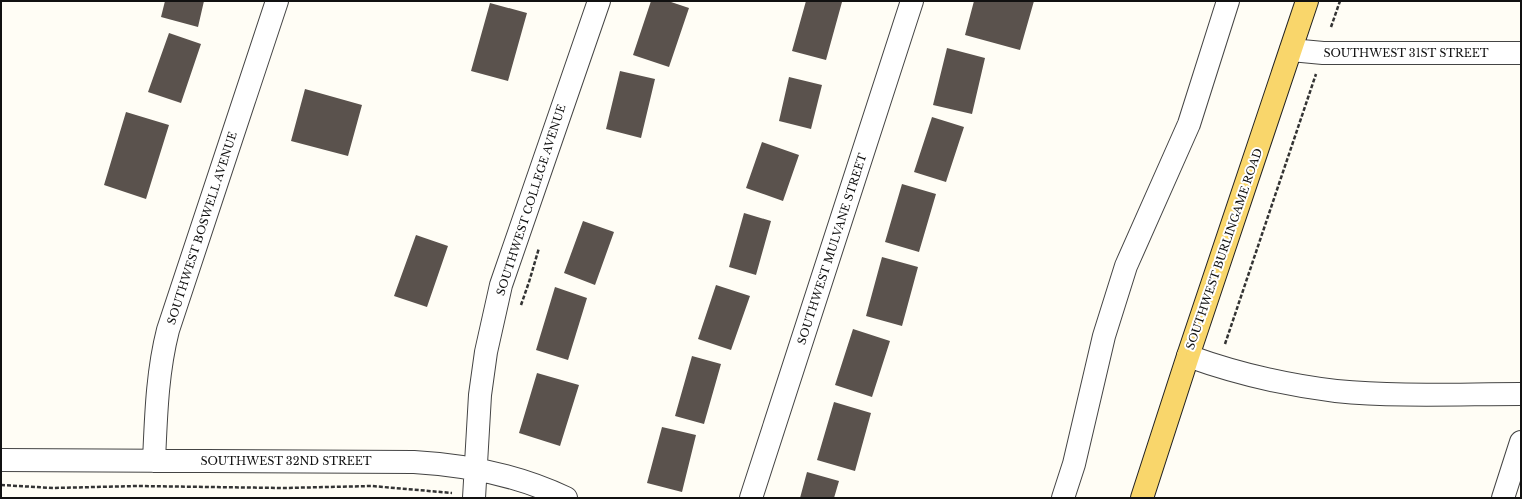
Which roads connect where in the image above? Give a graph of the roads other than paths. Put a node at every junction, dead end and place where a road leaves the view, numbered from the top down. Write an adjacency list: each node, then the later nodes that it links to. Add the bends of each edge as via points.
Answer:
1 (277, 1): 12 (street, SOUTHWEST BOSWELL AVENUE, via 168,330 156,399)
2 (598, 1): 13 (street, SOUTHWEST COLLEGE AVENUE, via 501,284 486,352 480,395)
3 (912, 1): 16 (street, SOUTHWEST MULVANE STREET)
4 (1228, 1): 17 (street, via 1189,124 1126,266 1104,336 1074,464)
5 (1307, 1): 6 (main road, SOUTHWEST BURLINGAME ROAD)
6 (1291, 50): 7 (street, SOUTHWEST 31ST STREET, via 1323,53); 8 (main road, SOUTHWEST BURLINGAME ROAD)
7 (1521, 53)
8 (1188, 356): 9 (street, via 1217,367 1298,385 1335,390 1391,394); 18 (main road, SOUTHWEST BURLINGAME ROAD)
9 (1521, 394)
10 (1521, 442): 19 (street)
11 (1, 460): 12 (street, SOUTHWEST 32ND STREET)
12 (154, 461): 13 (street, SOUTHWEST 32ND STREET, via 414,462)
13 (476, 468): 14 (street, SOUTHWEST COLLEGE AVENUE); 15 (street, SOUTHWEST 32ND STREET, via 528,482)
14 (474, 497)
15 (566, 498)
16 (751, 498)
17 (1063, 498)
18 (1142, 498)
19 (1503, 498)

